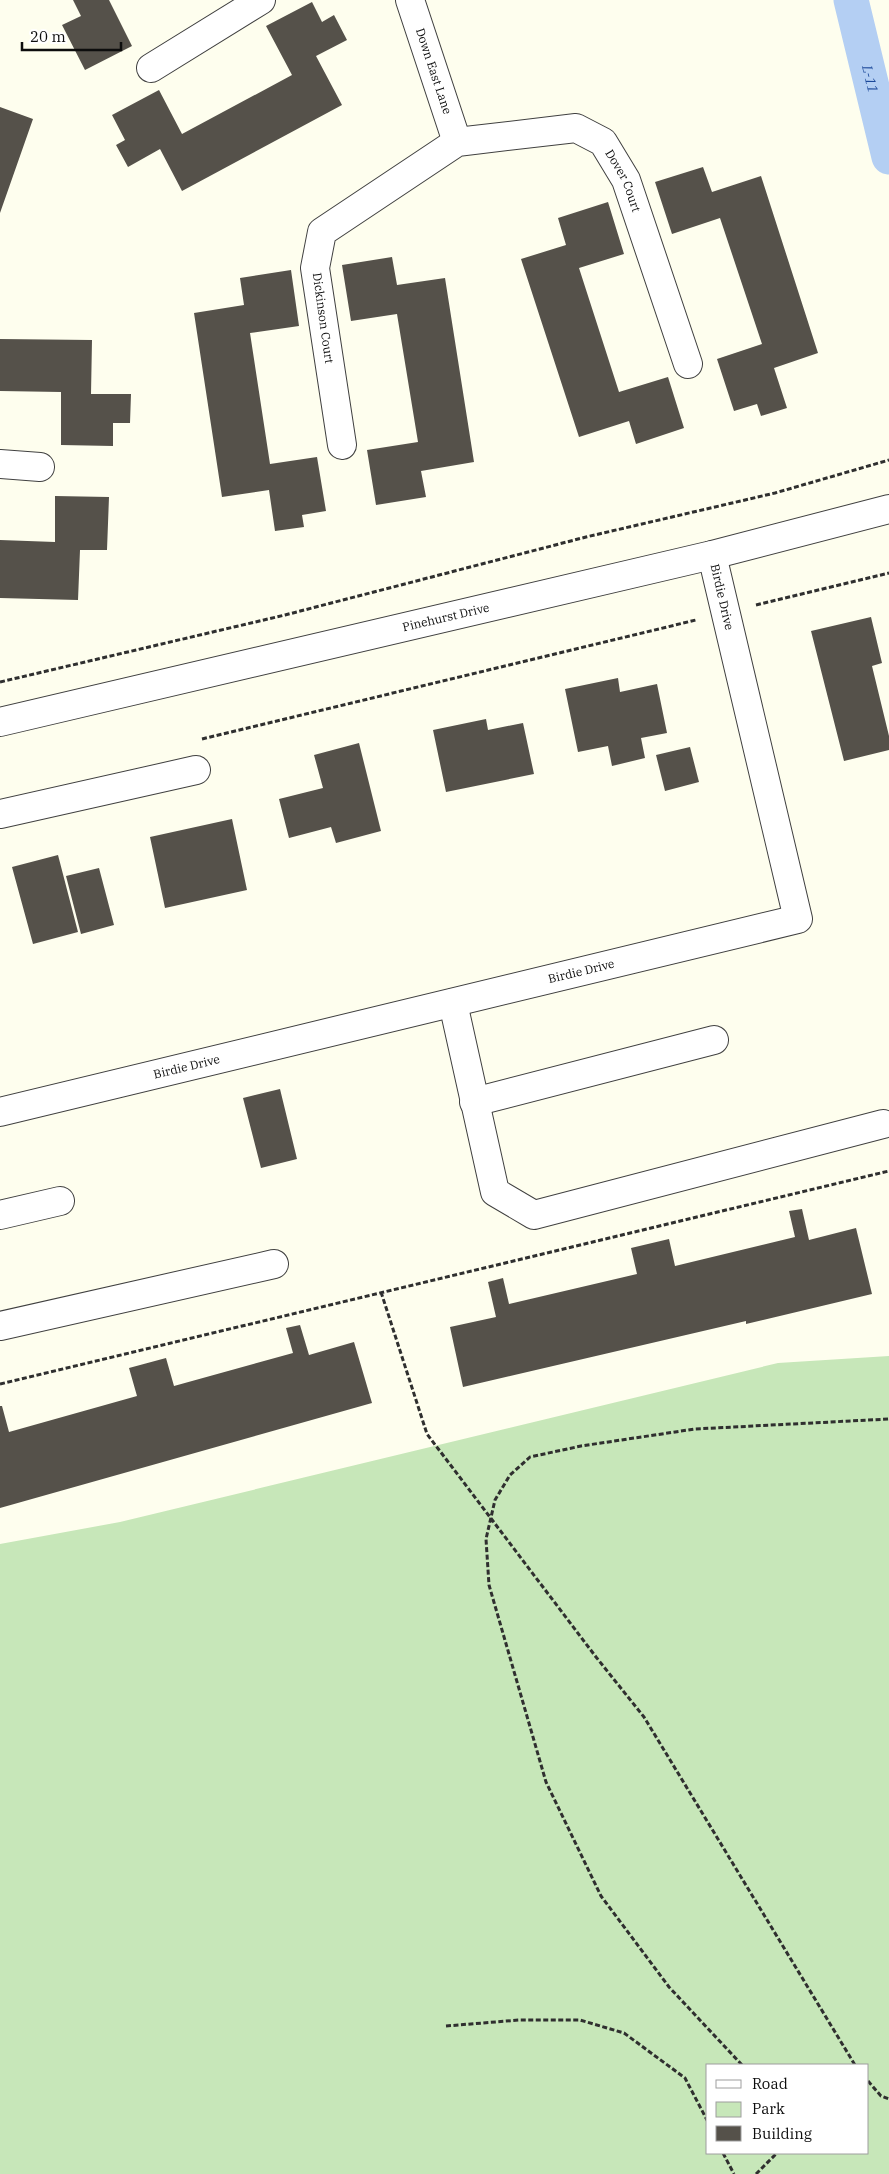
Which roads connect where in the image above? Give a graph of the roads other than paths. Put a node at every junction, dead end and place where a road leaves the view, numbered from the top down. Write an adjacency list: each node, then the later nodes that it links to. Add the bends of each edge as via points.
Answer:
1 (261, 0): 3 (street)
2 (410, 0): 4 (street, Down East Lane)
3 (151, 68)
4 (457, 142): 5 (street, Dover Court, via 576,128 603,142 626,180); 6 (street, Dickinson Court, via 322,232 315,268)
5 (688, 364)
6 (342, 445)
7 (0, 464): 8 (street)
8 (40, 467)
9 (889, 509): 10 (street, Pinehurst Drive)
10 (712, 555): 11 (street, Pinehurst Drive); 14 (street, Birdie Drive, via 798,919)
11 (0, 722)
12 (196, 770): 13 (street)
13 (0, 814)
14 (452, 1003): 16 (street); 17 (street, Birdie Drive)
15 (714, 1040): 16 (street)
16 (474, 1102): 18 (street, via 494,1192 534,1215)
17 (0, 1112)
18 (883, 1124)
19 (60, 1200): 20 (street)
20 (0, 1215)
21 (274, 1264): 22 (street)
22 (0, 1326)

